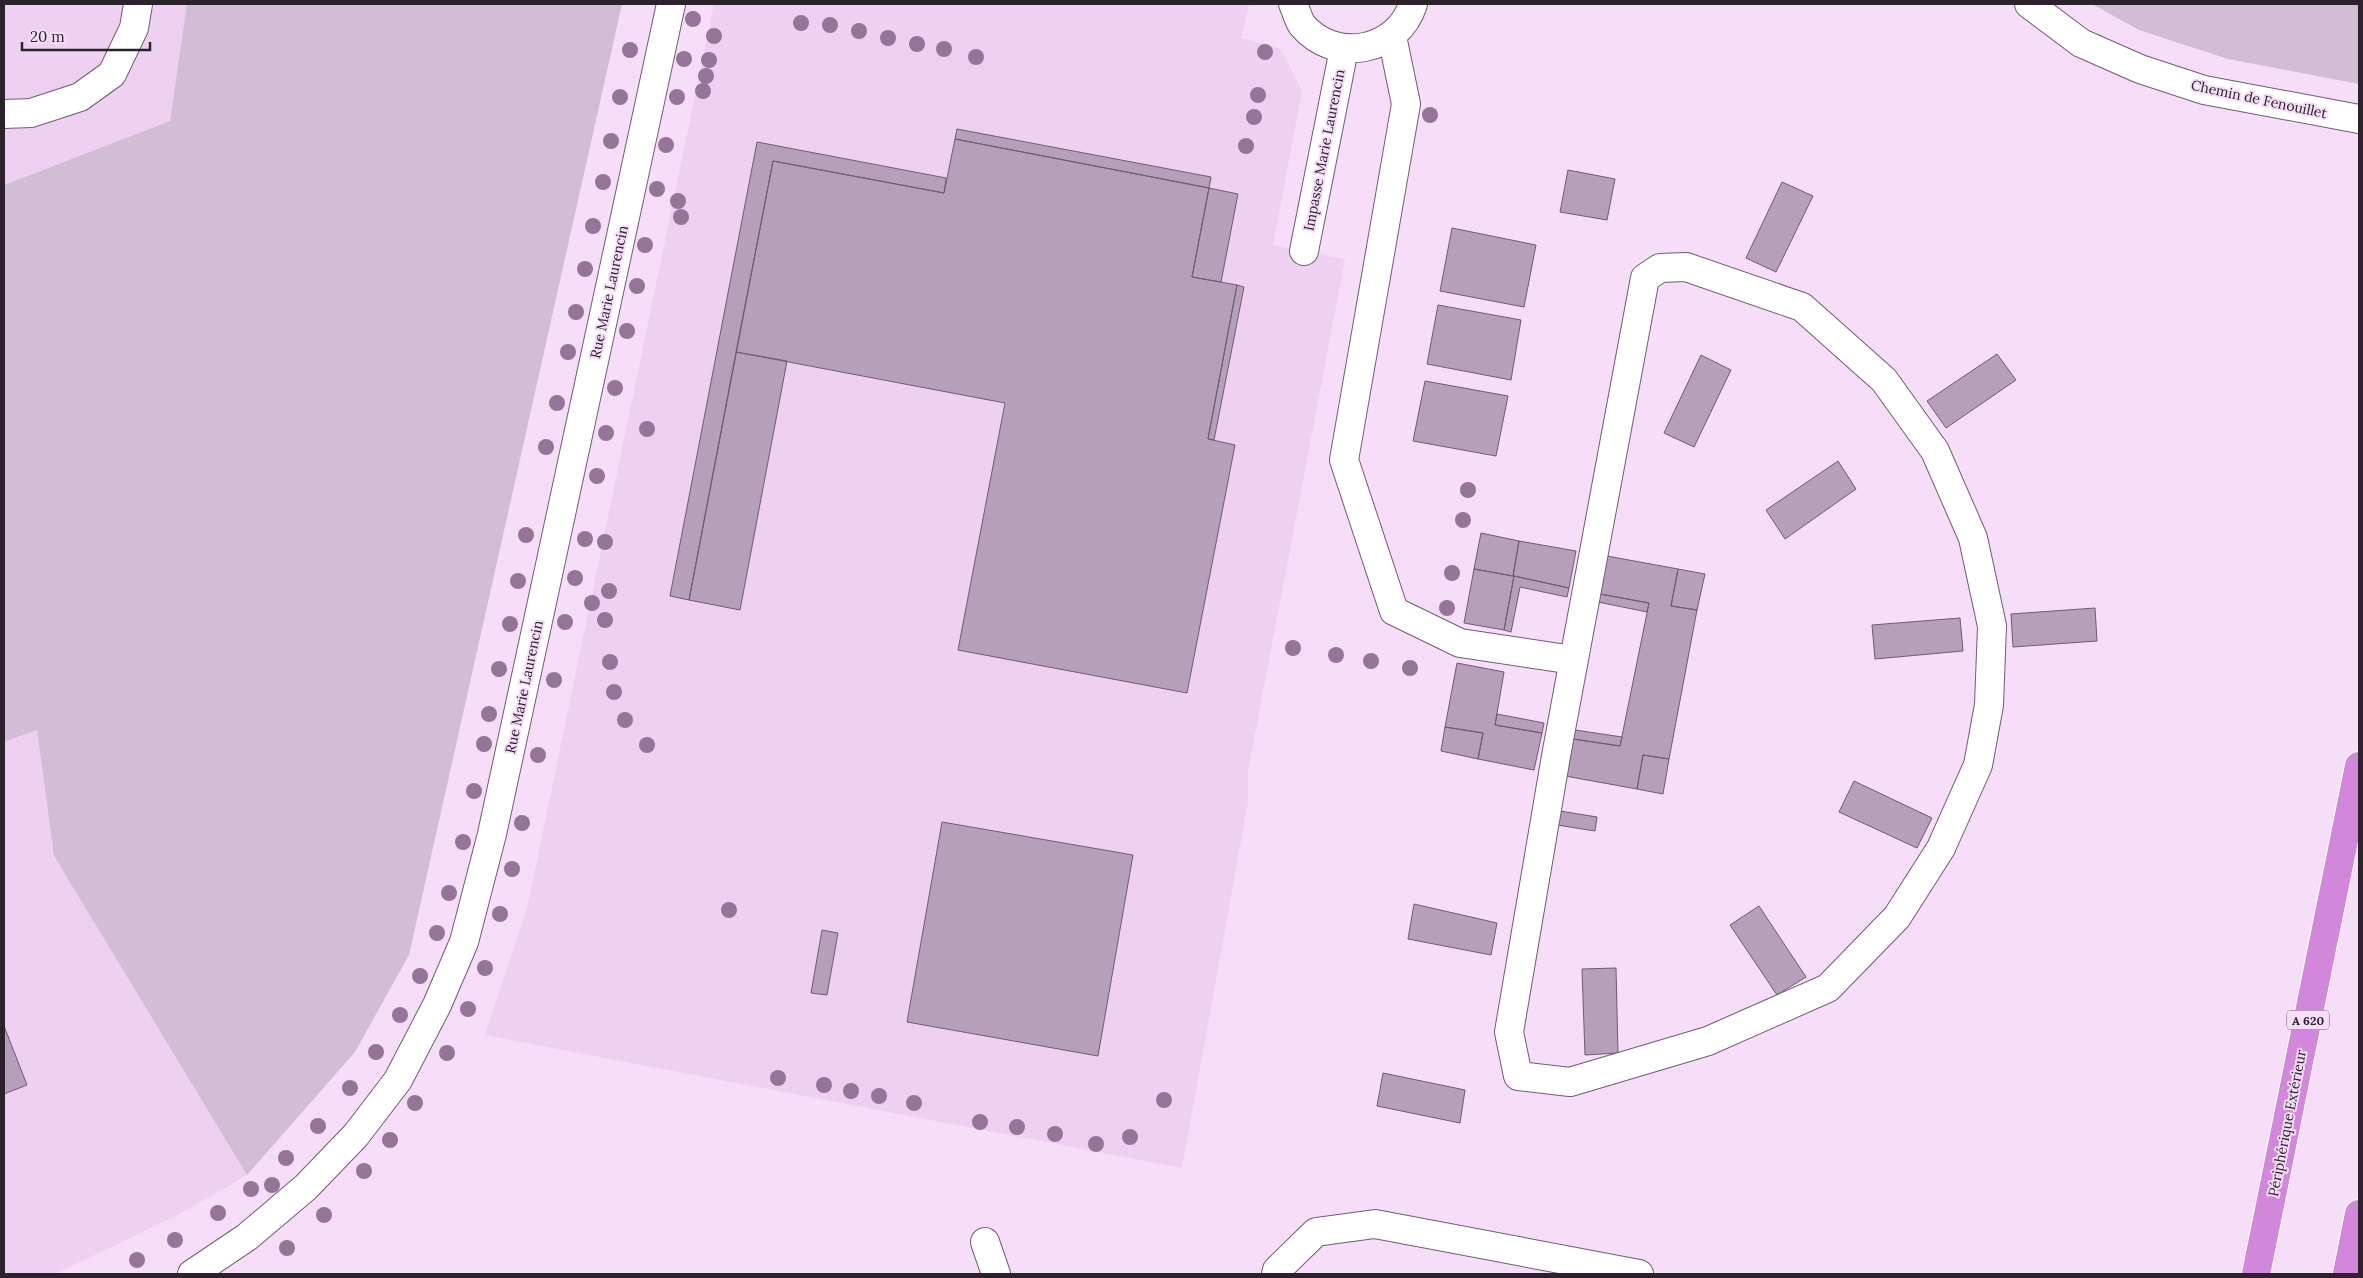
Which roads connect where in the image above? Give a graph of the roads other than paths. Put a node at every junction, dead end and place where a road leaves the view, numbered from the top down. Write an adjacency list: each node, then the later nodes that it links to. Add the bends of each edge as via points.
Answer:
1 (138, 4): 8 (street, via 134,28 112,74 80,97 31,113)
2 (671, 4): 15 (street, Rue Marie Laurencin, via 492,834 464,942 437,1005 398,1080 356,1135 306,1188 247,1237)
3 (1293, 4): 7 (street, via 1302,24 1322,41)
4 (1413, 4): 6 (street, via 1409,17)
5 (2029, 4): 9 (street, Chemin de Fenouillet, via 2081,43 2140,70 2204,90)
6 (1392, 36): 7 (street, via 1368,48); 11 (street, via 1406,104 1344,460 1394,611 1460,644)
7 (1344, 48): 10 (street, Impasse Marie Laurencin)
8 (4, 114)
9 (2359, 119)
10 (1304, 251)
11 (1574, 660): 11 (street, via 1645,278 1660,268 1686,267 1802,308 1884,380 1936,450 1973,538 1992,626 1990,705 1978,765 1941,848 1897,917 1828,988 1708,1041 1570,1082 1518,1076 1509,1032)
12 (2359, 766): 19 (highway, Périphérique Extérieur / A 620)
13 (2359, 1214): 20 (highway)
14 (985, 1242): 16 (street)
15 (192, 1274)
16 (996, 1274)
17 (1276, 1274): 18 (street, via 1316,1232 1375,1224)
18 (1640, 1274)
19 (2256, 1274)
20 (2347, 1274)

